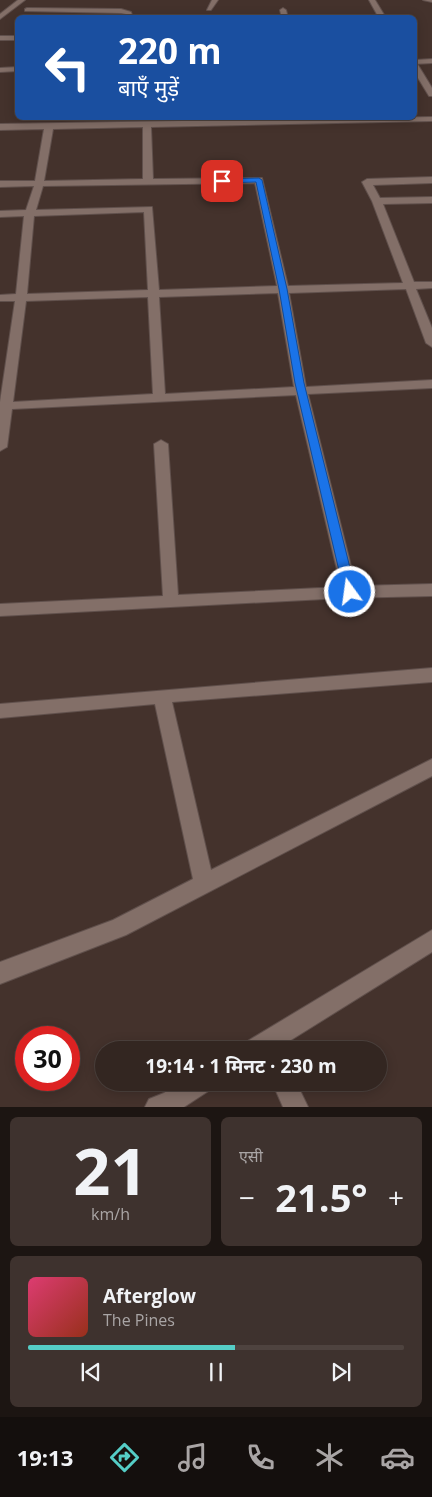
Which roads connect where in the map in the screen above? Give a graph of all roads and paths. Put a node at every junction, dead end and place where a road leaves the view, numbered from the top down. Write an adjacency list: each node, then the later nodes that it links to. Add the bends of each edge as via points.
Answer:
1 (9, 0): 7 (street)
2 (58, 0): 10 (street)
3 (215, 0): 8 (street)
4 (372, 0): 12 (street)
5 (426, 0): 6 (street)
6 (432, 0)
7 (21, 1): 13 (street)
8 (208, 9)
9 (27, 10): 10 (street)
10 (46, 10): 11 (street, via 82,8 124,11)
11 (129, 15)
12 (381, 15)
13 (0, 17)
14 (0, 38): 15 (street)
15 (15, 38)
16 (432, 61): 17 (street)
17 (417, 62)
18 (15, 69): 20 (street)
19 (417, 69): 21 (street)
20 (0, 70)
21 (432, 94)
22 (417, 115): 23 (street)
23 (432, 115)
24 (417, 119): 25 (street)
25 (432, 119)
26 (184, 120): 28 (street)
27 (384, 120): 29 (street)
28 (0, 123)
29 (147, 125): 30 (street); 33 (street)
30 (49, 126): 31 (street); 34 (street)
31 (0, 127)
32 (432, 180): 37 (street, via 367,182)
33 (148, 181): 34 (street); 42 (street, via 259,180)
34 (39, 183): 35 (street); 38 (street)
35 (0, 184)
36 (432, 200): 37 (street)
37 (377, 201): 41 (street)
38 (30, 213): 39 (street); 43 (street, via 149,209); 44 (street)
39 (0, 214)
40 (432, 284): 41 (street)
41 (408, 285): 42 (street); 46 (street)
42 (283, 289): 43 (street); 48 (street)
43 (153, 293): 44 (street); 49 (street)
44 (21, 297): 45 (street); 50 (street)
45 (0, 298)
46 (432, 343)
47 (432, 384): 48 (street)
48 (301, 390): 49 (street); 54 (street)
49 (159, 398): 50 (street)
50 (3, 406): 52 (street)
51 (161, 444): 55 (street)
52 (0, 447)
53 (432, 590): 54 (street)
54 (350, 592): 55 (street)
55 (171, 601): 56 (street)
56 (0, 610)
57 (432, 675): 58 (street)
58 (162, 696): 59 (street); 61 (street)
59 (0, 711)
60 (432, 767): 61 (street)
61 (204, 884): 63 (street, via 119,928)
62 (432, 940): 64 (street)
63 (0, 973)
64 (271, 1041)
65 (188, 1091): 67 (street)
66 (288, 1091): 68 (street)
67 (157, 1107)
68 (296, 1107)

